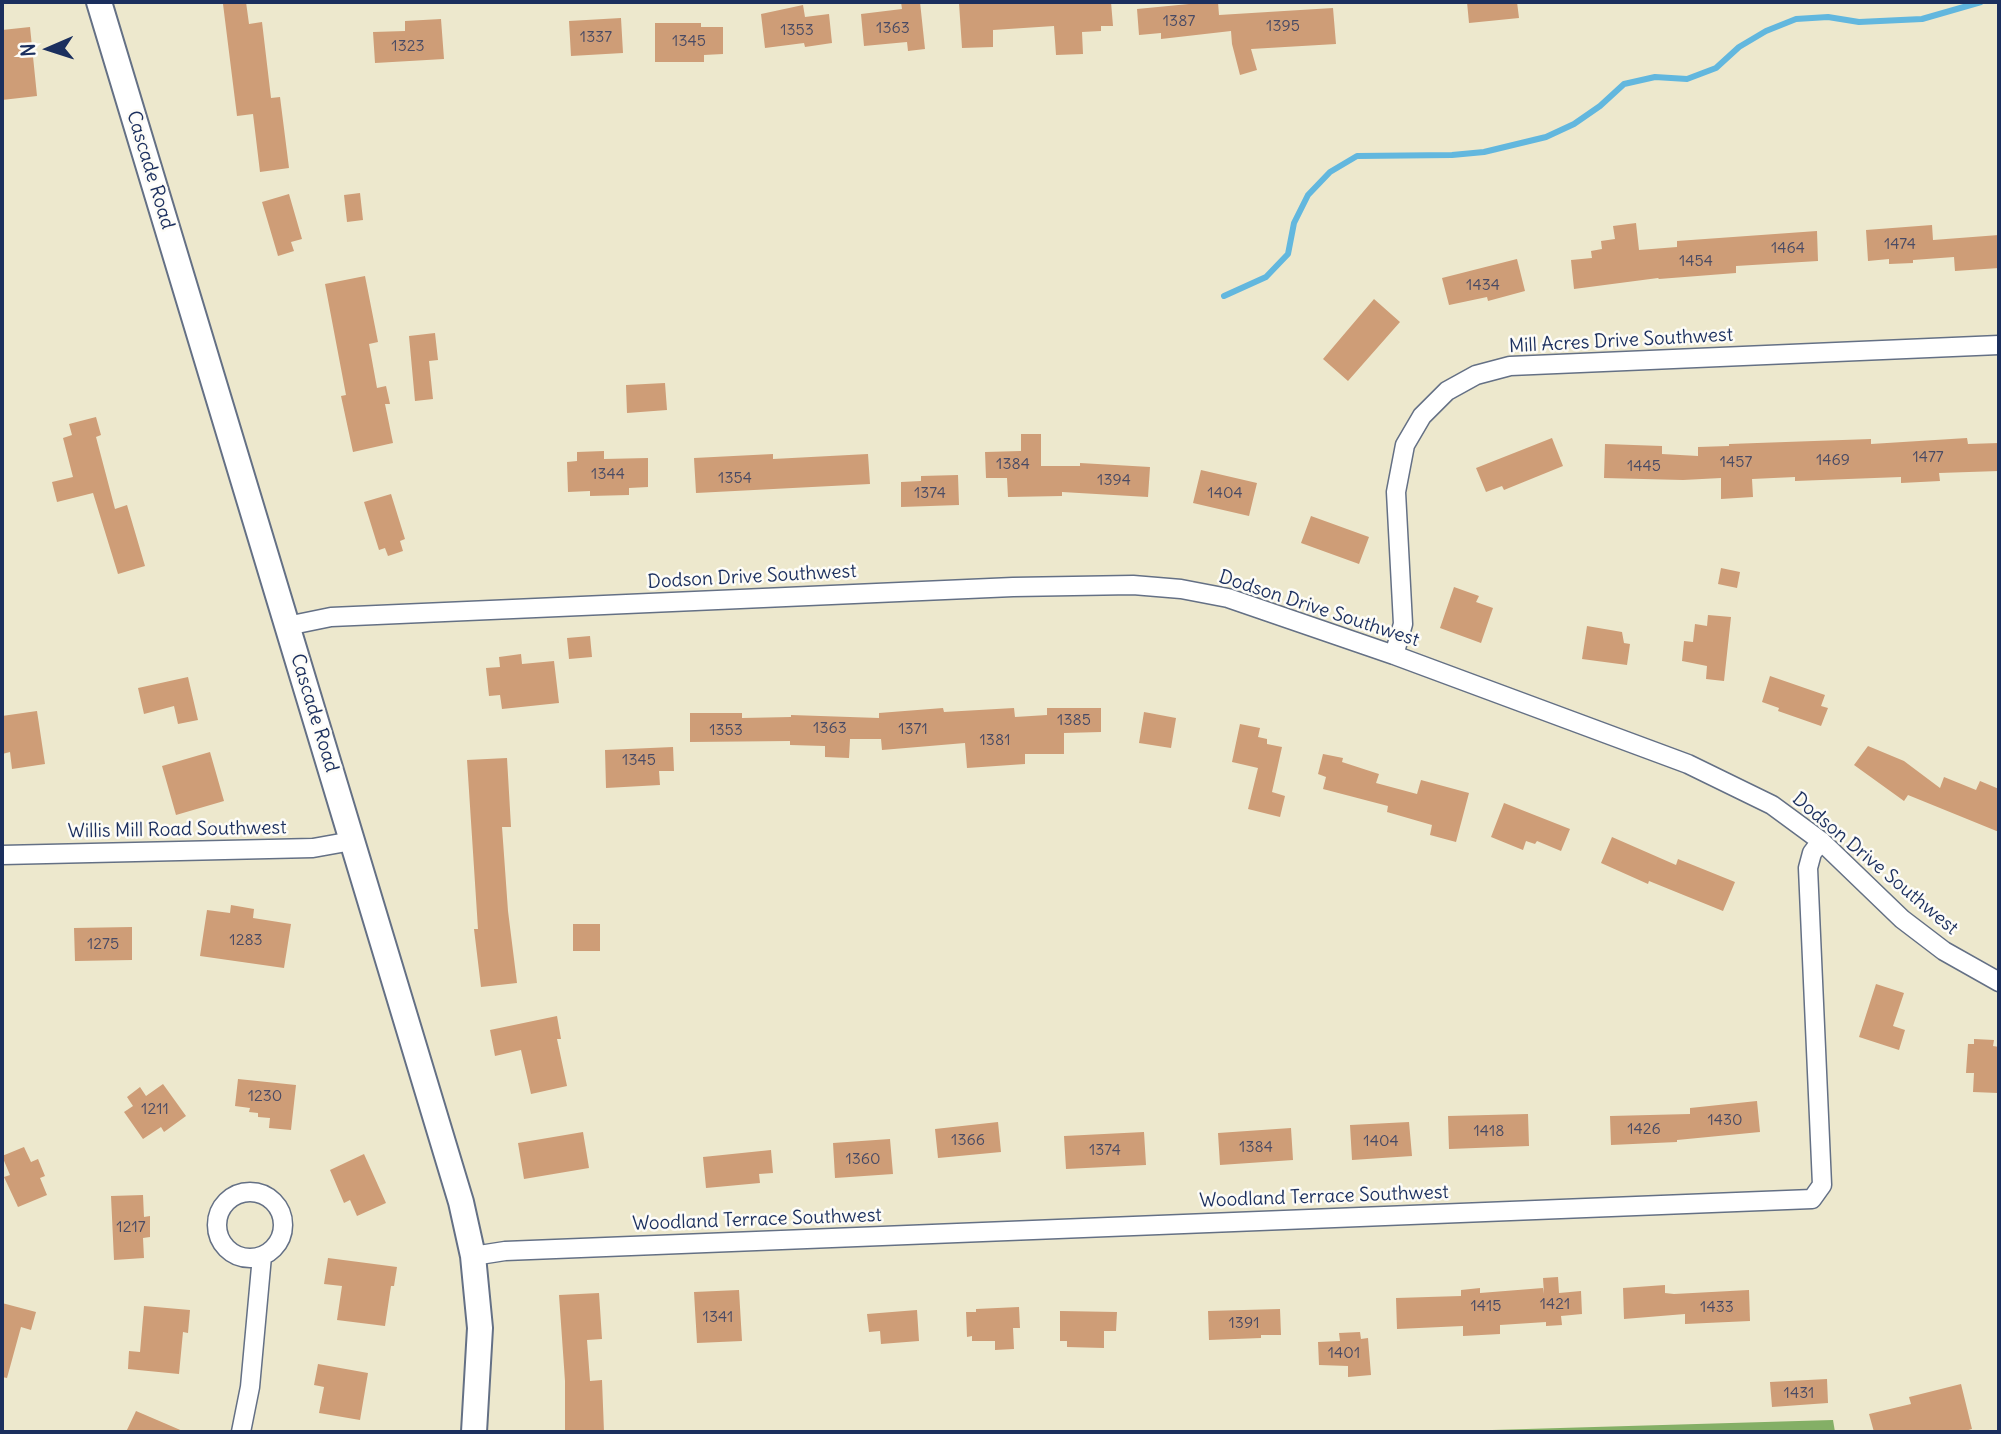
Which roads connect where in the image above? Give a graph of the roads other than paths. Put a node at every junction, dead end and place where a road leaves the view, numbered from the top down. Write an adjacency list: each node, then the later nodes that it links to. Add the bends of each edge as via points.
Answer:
1 (99, 2): 3 (main road, Cascade Road)
2 (1999, 345): 4 (street, Mill Acres Drive Southwest, via 1510,366 1475,375 1447,391 1422,416 1405,445 1396,492 1403,624)
3 (287, 626): 4 (street, Dodson Drive Southwest, via 345,617 1133,585 1228,598); 5 (main road, Cascade Road)
4 (1394, 655): 6 (street, Dodson Drive Southwest, via 1688,764 1772,805)
5 (352, 841): 7 (street, Willis Mill Road Southwest, via 313,848); 10 (main road, Cascade Road)
6 (1821, 841): 8 (street, Dodson Drive Southwest, via 1902,919 1944,951); 10 (street, Woodland Terrace Southwest, via 1808,868 1822,1185 1812,1199)
7 (2, 855)
8 (1999, 982)
9 (262, 1256): 11 (street, via 250,1387)
10 (474, 1256): 12 (main road, Cascade Road, via 480,1328)
11 (241, 1432)
12 (474, 1432)

